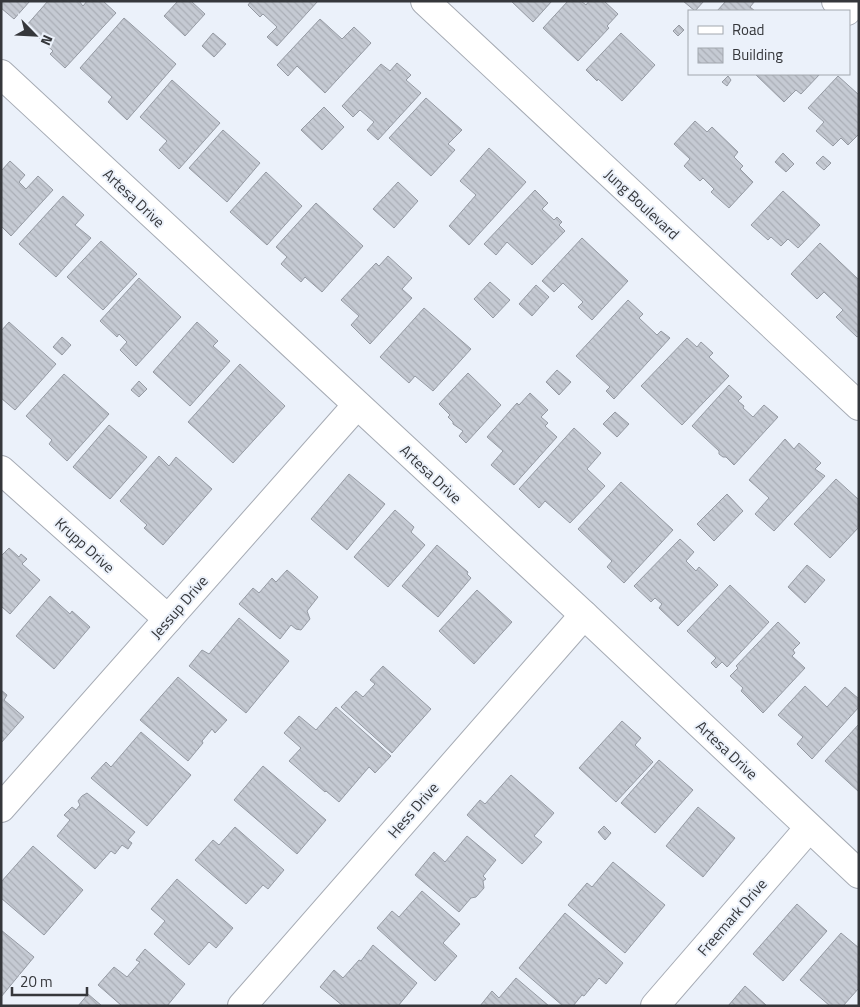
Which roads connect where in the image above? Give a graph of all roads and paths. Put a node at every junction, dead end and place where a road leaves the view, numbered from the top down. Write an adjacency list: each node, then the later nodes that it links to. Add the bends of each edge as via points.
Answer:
1 (425, 1): 6 (street, Jung Boulevard)
2 (836, 1): 3 (street)
3 (846, 10)
4 (1, 74): 5 (street, Artesa Drive)
5 (357, 406): 8 (street, Artesa Drive); 9 (street, Jessup Drive)
6 (859, 406)
7 (1, 470): 9 (street, Krupp Drive)
8 (584, 615): 11 (street, Artesa Drive); 13 (street, Hess Drive)
9 (168, 619): 10 (street, Jessup Drive)
10 (1, 808)
11 (809, 828): 12 (street, Artesa Drive); 14 (street, Freemark Drive)
12 (859, 874)
13 (242, 1006)
14 (655, 1006)

